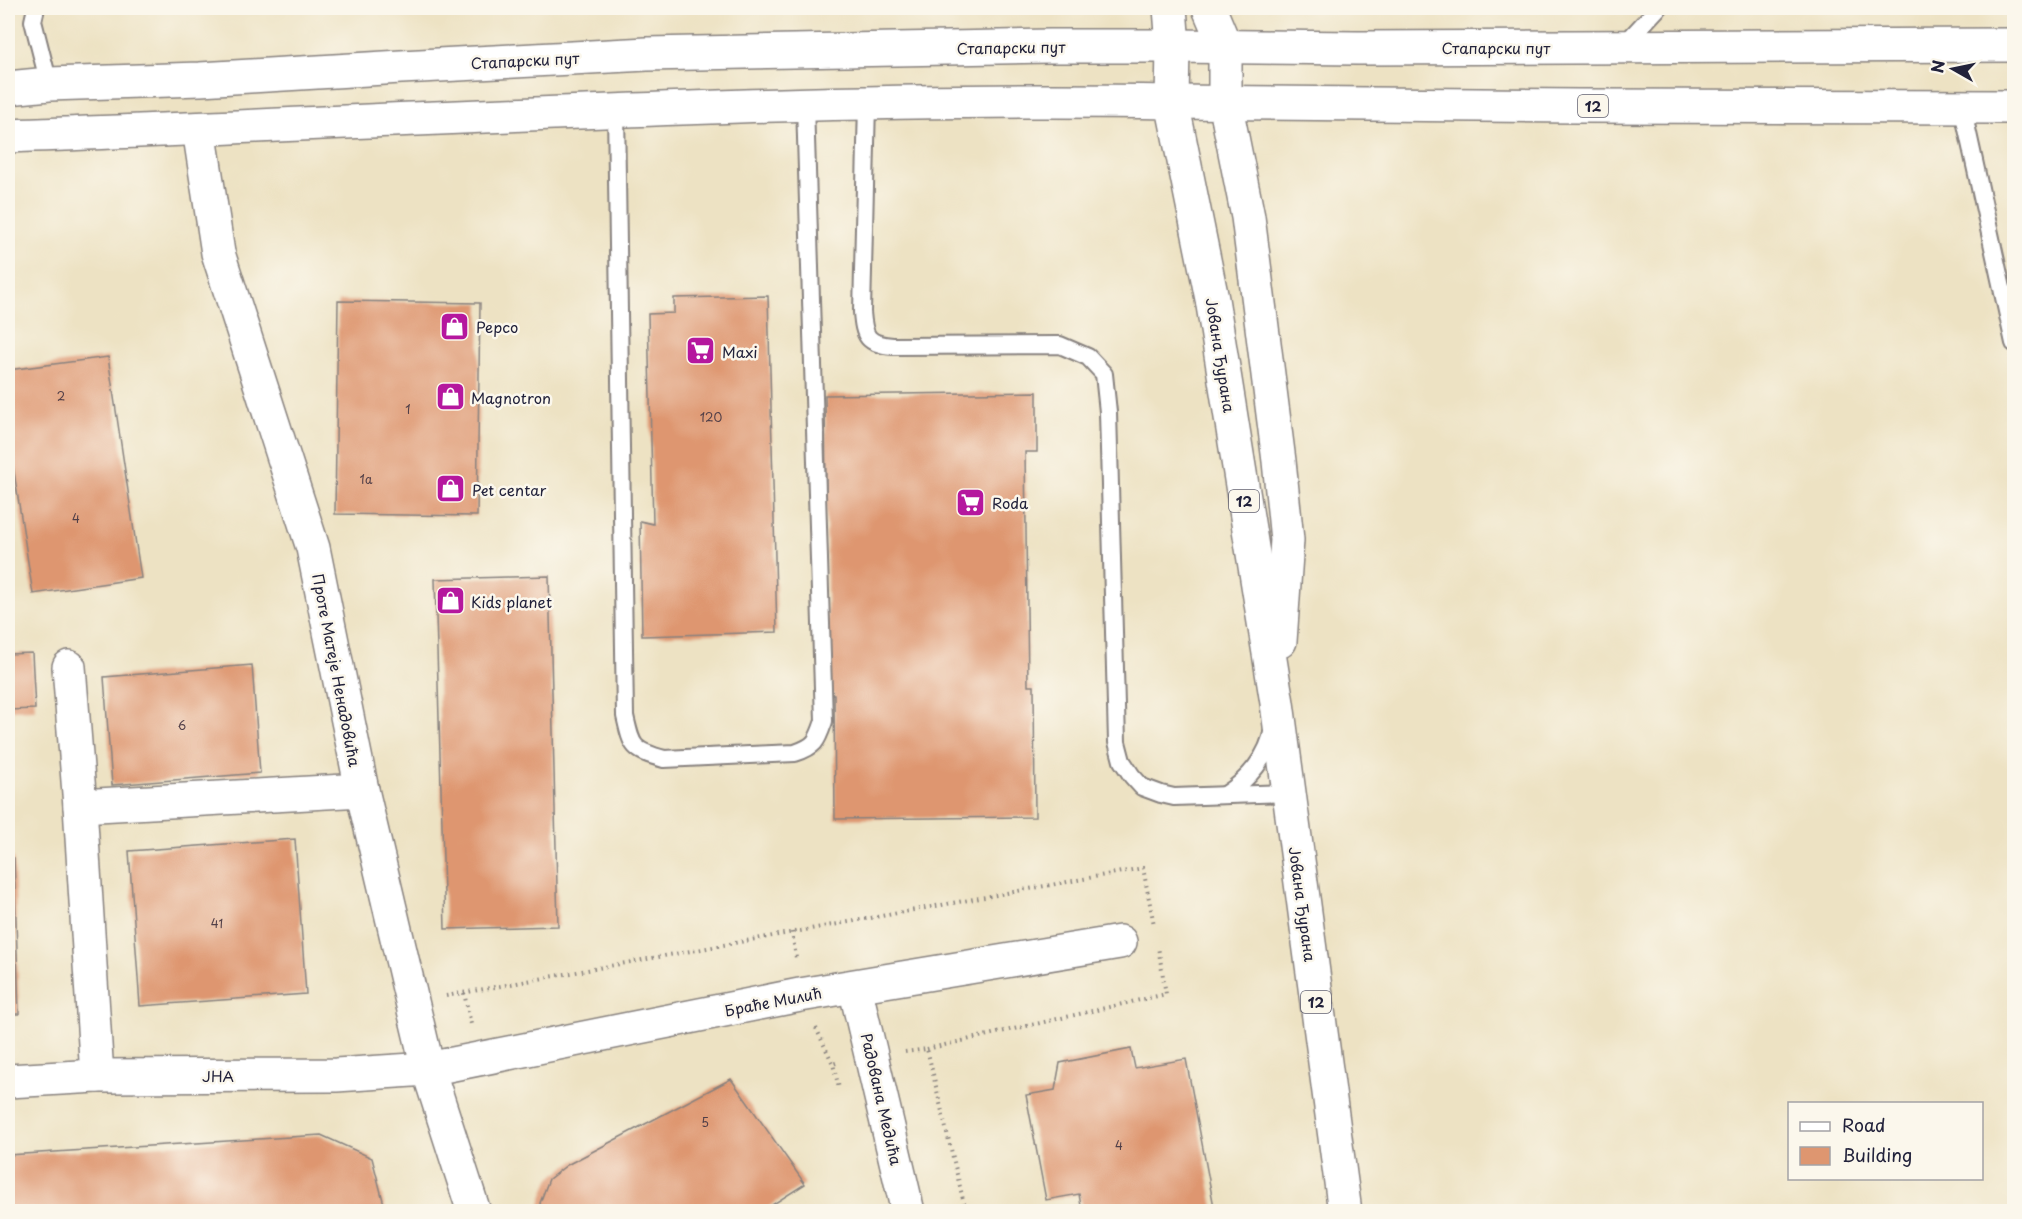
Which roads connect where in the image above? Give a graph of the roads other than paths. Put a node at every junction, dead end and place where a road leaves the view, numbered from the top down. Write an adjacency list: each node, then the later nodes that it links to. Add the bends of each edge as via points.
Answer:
1 (36, 8): 9 (lane, via 33,21)
2 (1170, 8): 6 (main road, Јована Ђурана)
3 (1209, 8): 7 (main road, Јована Ђурана)
4 (1658, 8): 8 (lane)
5 (2014, 45): 8 (main road, Стапарски пут)
6 (1173, 46): 7 (main road, Стапарски пут); 9 (main road, Стапарски пут, via 646,54 200,80); 11 (main road, Јована Ђурана / 12)
7 (1225, 46): 8 (main road, Стапарски пут); 12 (main road, Јована Ђурана / 12)
8 (1622, 47)
9 (49, 84): 10 (main road, Стапарски пут)
10 (8, 88)
11 (1172, 102): 12 (main road, 12); 13 (main road); 23 (main road, Јована Ђурана / 12, via 1212,298)
12 (1225, 102): 15 (main road, 12); 23 (main road, Јована Ђурана / 12, via 1248,217 1287,540)
13 (867, 103): 14 (main road); 26 (lane, via 864,329 870,340 879,345 1060,345 1088,357 1104,374 1117,742 1122,761 1142,787 1161,794)
14 (805, 105): 17 (main road); 17 (lane, via 825,721 810,748 795,753 664,759 643,753 630,741 625,716)
15 (1962, 106): 16 (main road, 12); 20 (lane)
16 (2014, 107)
17 (616, 110): 18 (main road)
18 (200, 129): 19 (main road); 24 (main road, Проте Матеје Ненадовића, via 218,253 313,548)
19 (8, 136)
20 (2011, 309): 21 (lane)
21 (2014, 343)
22 (69, 668): 27 (main road)
23 (1276, 703): 25 (main road, Јована Ђурана / 12); 26 (lane, via 1272,739 1250,776)
24 (362, 790): 27 (main road); 30 (main road, Проте Матеје Ненадовића)
25 (1288, 793): 26 (lane); 35 (main road, Јована Ђурана / 12)
26 (1224, 795)
27 (80, 806): 31 (main road)
28 (1120, 942): 29 (main road, Браће Милић)
29 (855, 987): 30 (main road, Браће Милић); 34 (main road, Радована Медића)
30 (428, 1070): 31 (main road, ЈНА, via 336,1075); 33 (main road, Проте Матеје Ненадовића)
31 (97, 1076): 32 (main road, ЈНА)
32 (8, 1081)
33 (474, 1212)
34 (908, 1212)
35 (1345, 1212)

